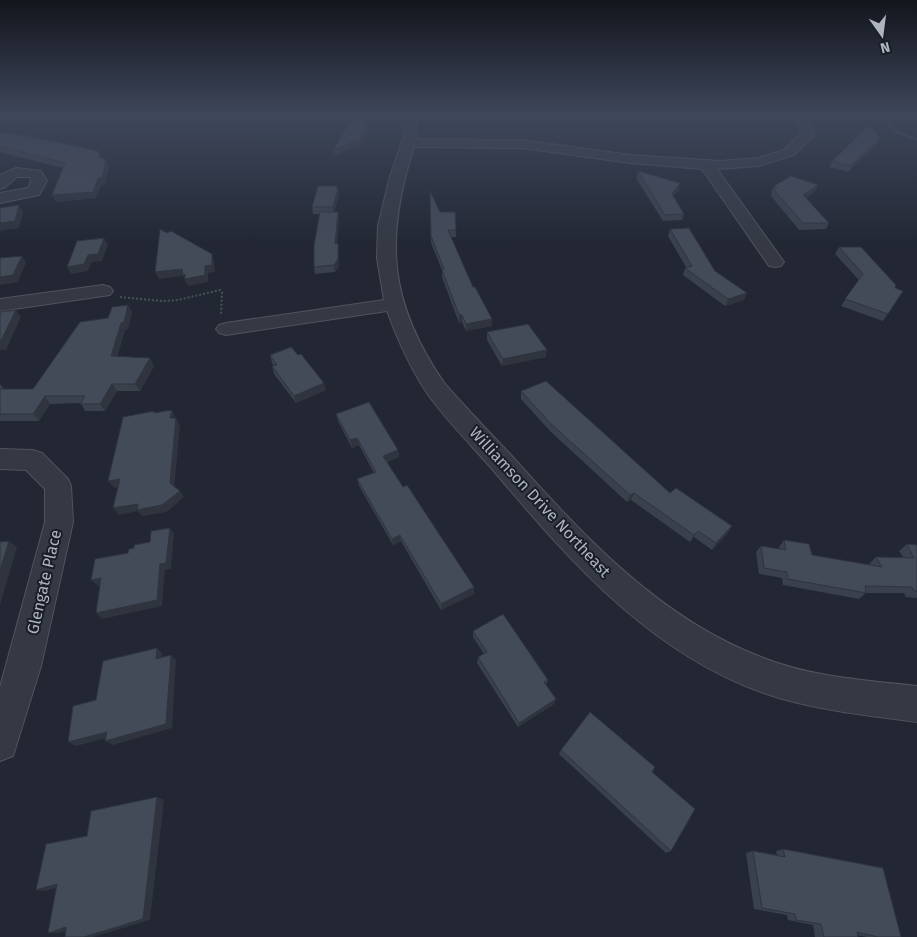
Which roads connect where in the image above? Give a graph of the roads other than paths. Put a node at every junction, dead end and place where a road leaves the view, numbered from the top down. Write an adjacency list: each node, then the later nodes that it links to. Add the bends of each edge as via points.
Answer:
1 (403, 158): 10 (street, Williamson Drive Northeast, via 386,218 386,258)
2 (636, 158): 4 (street)
3 (780, 158): 4 (street, via 758,163)
4 (706, 166): 8 (street)
5 (6, 169): 6 (street); 7 (street, via 36,174 40,181 34,192)
6 (0, 184)
7 (0, 198)
8 (775, 262)
9 (102, 291): 11 (street)
10 (396, 304): 12 (street); 15 (street, Williamson Drive Northeast, via 415,353 438,391 582,552 632,599 690,641 760,674 824,692)
11 (0, 305)
12 (226, 329)
13 (0, 459): 14 (street, Glengate Place, via 33,460 58,486 59,522)
14 (12, 669): 16 (street, Glengate Place)
15 (917, 704)
16 (0, 744)

